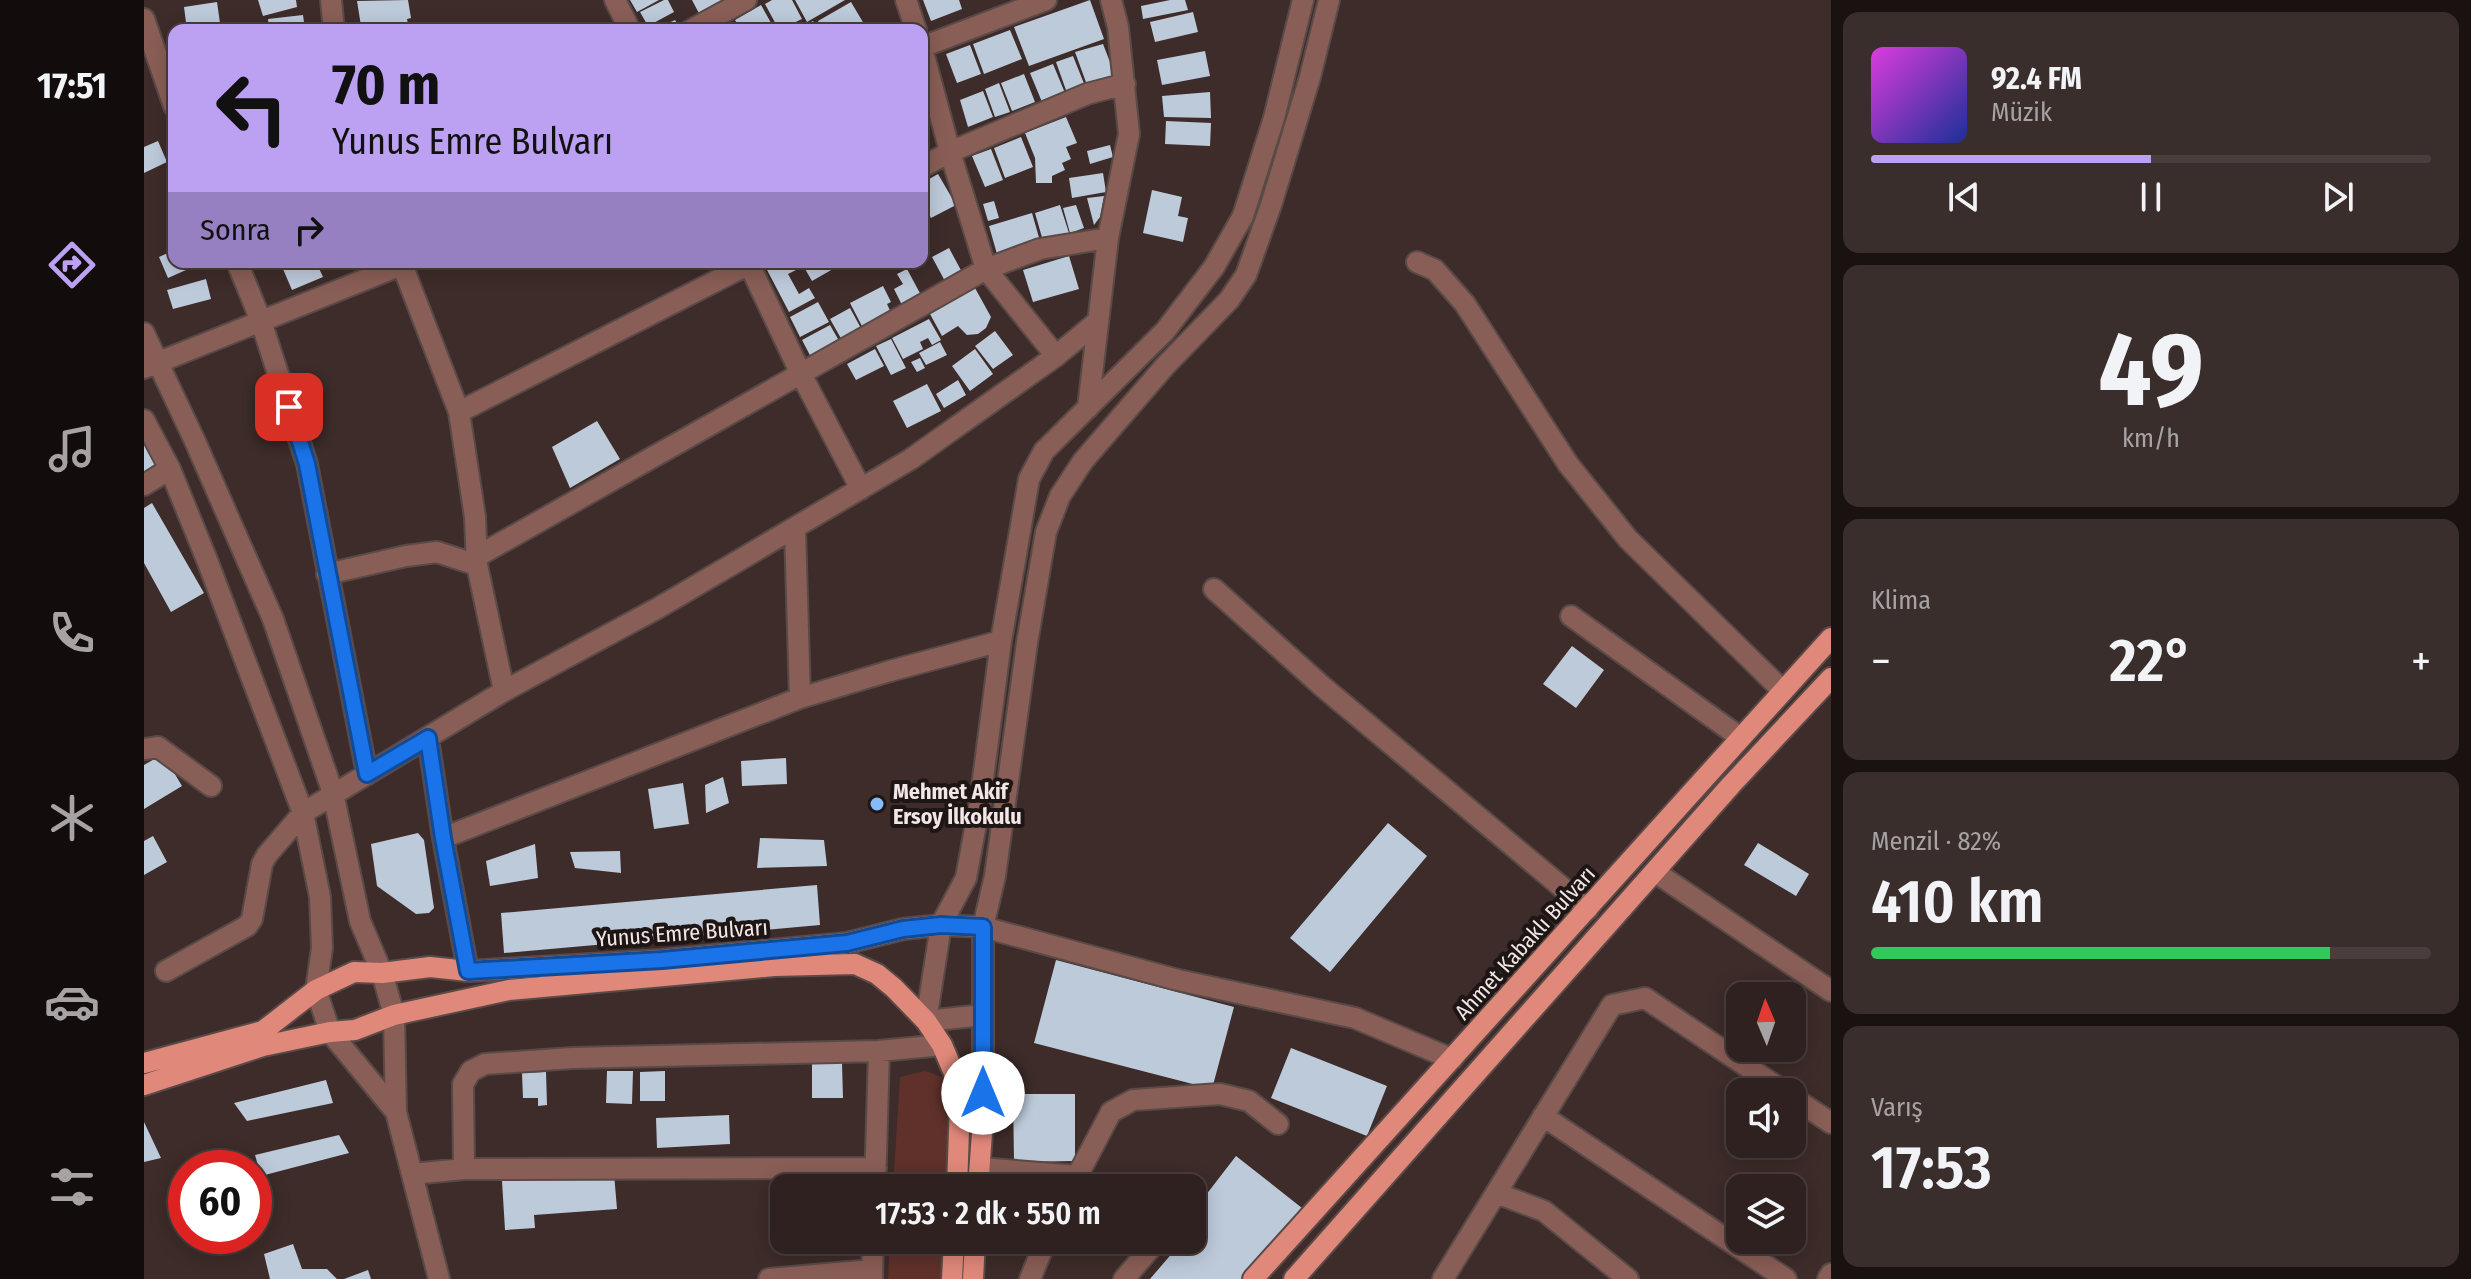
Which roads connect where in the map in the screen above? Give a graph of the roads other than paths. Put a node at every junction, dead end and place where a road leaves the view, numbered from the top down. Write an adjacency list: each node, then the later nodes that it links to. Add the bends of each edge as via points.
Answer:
1 (331, 0): 10 (street)
2 (615, 0): 11 (street)
3 (746, 0): 12 (street)
4 (906, 0): 13 (street)
5 (1046, 0): 14 (street)
6 (1111, 0): 16 (street)
7 (1303, 0): 34 (street, via 1243,216 1214,267 1165,331)
8 (1329, 0): 62 (street, via 1306,91 1246,275 1083,461 1060,496 1046,532)
9 (144, 19): 17 (street)
10 (333, 24)
11 (627, 24)
12 (702, 24)
13 (914, 24)
14 (928, 46)
15 (928, 70): 18 (street)
16 (1125, 84): 18 (street, via 1087,94); 20 (street, via 1129,134)
17 (168, 89)
18 (950, 152): 19 (street); 27 (street)
19 (928, 164)
20 (1108, 238): 27 (street, via 1040,249); 29 (street)
21 (1417, 262): 49 (street, via 1435,270 1465,304 1568,464 1628,539)
22 (239, 268): 28 (street)
23 (392, 268): 28 (street)
24 (406, 268): 35 (street)
25 (740, 268): 35 (street)
26 (752, 268): 33 (street)
27 (986, 269): 31 (street); 33 (street)
28 (261, 321): 32 (street); 42 (street, via 307,464)
29 (1097, 322): 31 (street); 34 (street)
30 (144, 333): 32 (street)
31 (1056, 356): 39 (street)
32 (151, 365): 56 (street, via 273,619)
33 (801, 374): 39 (street); 41 (street)
34 (1088, 408): 46 (street, via 1044,451 1029,479)
35 (459, 412): 41 (street)
36 (144, 420): 37 (street)
37 (170, 469): 38 (street); 57 (street)
38 (144, 485)
39 (861, 489): 40 (street)
40 (795, 529): 48 (street); 50 (street)
41 (477, 561): 42 (street, via 437,552); 48 (street)
42 (327, 574): 54 (street)
43 (1214, 589): 60 (street)
44 (1571, 616): 52 (street)
45 (1831, 638): 49 (main road, Ahmet Kabaklı Bulvarı)
46 (1001, 641): 50 (street); 61 (street, via 966,878)
47 (1831, 678): 59 (main road)
48 (504, 691): 51 (street)
49 (1783, 691): 52 (main road, Ahmet Kabaklı Bulvarı)
50 (800, 698): 58 (street)
51 (428, 738): 54 (street); 58 (street)
52 (1741, 738): 60 (main road, Ahmet Kabaklı Bulvarı)
53 (144, 749): 55 (street, via 158,747)
54 (367, 774): 56 (street)
55 (211, 786)
56 (333, 793): 57 (street); 65 (street, via 360,921)
57 (303, 813): 63 (street, via 262,864 247,926); 67 (street, via 320,897 322,948)
58 (443, 838): 64 (street)
59 (1655, 872): 66 (street); 104 (main road)
60 (1588, 909): 74 (main road, Ahmet Kabaklı Bulvarı)
61 (941, 925): 62 (main road, Yunus Emre Bulvarı); 64 (main road, Yunus Emre Bulvarı, via 847,943); 70 (street)
62 (983, 927): 69 (main road); 74 (street, via 1178,980 1355,1018)
63 (166, 971)
64 (468, 971): 65 (main road, Yunus Emre Bulvarı, via 430,967)
65 (382, 973): 67 (main road, Yunus Emre Bulvarı, via 354,972); 68 (street)
66 (1829, 984)
67 (316, 990): 71 (street); 75 (main road, Yunus Emre Bulvarı, via 263,1031)
68 (394, 1015): 70 (main road, Yunus Emre Bulvarı, via 509,990 774,966 855,964 877,974); 71 (main road, Yunus Emre Bulvarı, via 355,1030); 79 (street)
69 (983, 1015): 70 (street); 87 (main road)
70 (926, 1021): 72 (main road, Yunus Emre Bulvarı)
71 (330, 1032): 77 (main road, Yunus Emre Bulvarı, via 263,1046); 79 (street)
72 (942, 1045): 73 (street); 86 (main road, Yunus Emre Bulvarı, via 960,1102)
73 (879, 1051): 83 (street, via 485,1064 471,1071 463,1084); 85 (street)
74 (1452, 1059): 103 (main road, Ahmet Kabaklı Bulvarı)
75 (144, 1063)
76 (1764, 1078): 80 (street, via 1645,998 1612,1005)
77 (144, 1085)
78 (1806, 1106): 81 (street)
79 (396, 1112): 84 (street)
80 (1543, 1116): 90 (street); 107 (street)
81 (1831, 1123)
82 (1278, 1124): 88 (street, via 1249,1101 1220,1094 1133,1100 1111,1112)
83 (464, 1169): 84 (street); 89 (street)
84 (412, 1174): 97 (street)
85 (876, 1174)
86 (957, 1174)
87 (979, 1174)
88 (1078, 1174)
89 (770, 1176)
90 (1496, 1193): 105 (street); 106 (street, via 1544,1211)
91 (873, 1254): 96 (street)
92 (953, 1254): 99 (main road)
93 (974, 1254): 100 (main road)
94 (1040, 1254): 101 (street)
95 (1146, 1254): 102 (street)
96 (872, 1274): 98 (street)
97 (439, 1279)
98 (769, 1279)
99 (952, 1279)
100 (973, 1279)
101 (1030, 1279)
102 (1124, 1279)
103 (1253, 1279)
104 (1294, 1279)
105 (1443, 1279)
106 (1628, 1279)
107 (1786, 1279)

